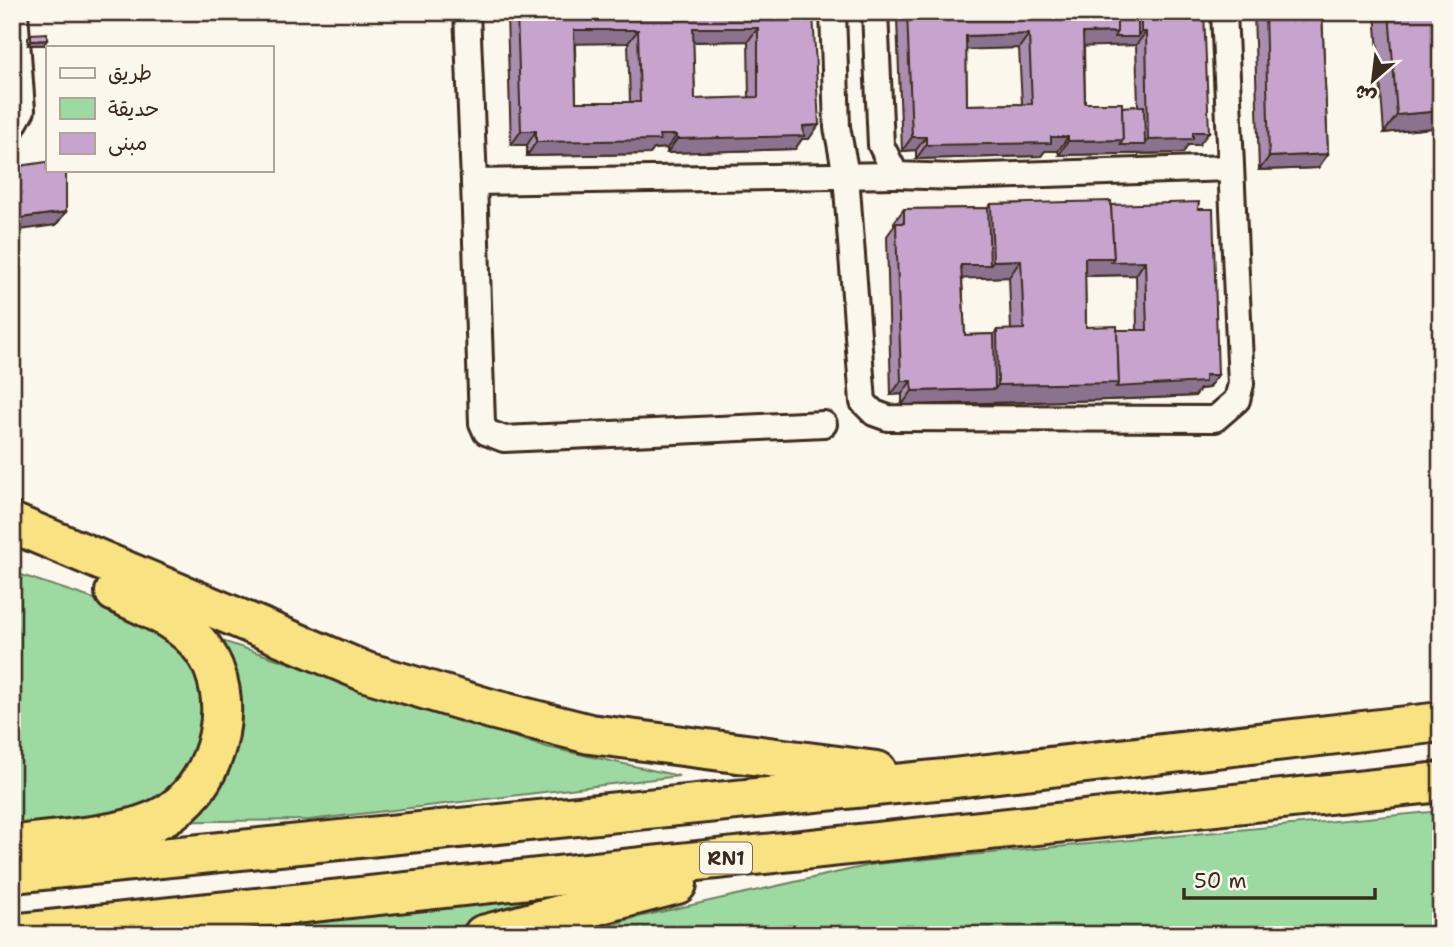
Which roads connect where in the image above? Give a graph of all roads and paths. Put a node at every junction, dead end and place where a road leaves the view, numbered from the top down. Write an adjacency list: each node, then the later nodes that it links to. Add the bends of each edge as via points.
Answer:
1 (15, 12): 6 (street, via 22,110)
2 (467, 12): 10 (street)
3 (833, 12): 8 (street, via 837,127)
4 (875, 12): 9 (street, via 881,145)
5 (1224, 12): 7 (street)
6 (12, 128)
7 (1231, 168): 8 (street, via 1241,384 1237,400 1215,419 888,418 874,413 863,402); 9 (street)
8 (846, 175): 9 (street); 10 (street)
9 (896, 175)
10 (474, 182): 11 (street, via 482,423 486,432 504,439)
11 (824, 424)
12 (12, 523): 15 (highway, via 366,672 491,709 590,734)
13 (12, 551): 18 (highway, via 94,583 179,625 204,650 218,681 221,702 221,725 209,763 196,789 172,812 142,825)
14 (1441, 722): 15 (highway)
15 (945, 779): 19 (highway)
16 (1441, 782): 17 (highway, RN1)
17 (942, 835): 20 (highway, RN1); 21 (highway, via 653,888)
18 (12, 846)
19 (12, 873)
20 (12, 934)
21 (483, 935)

